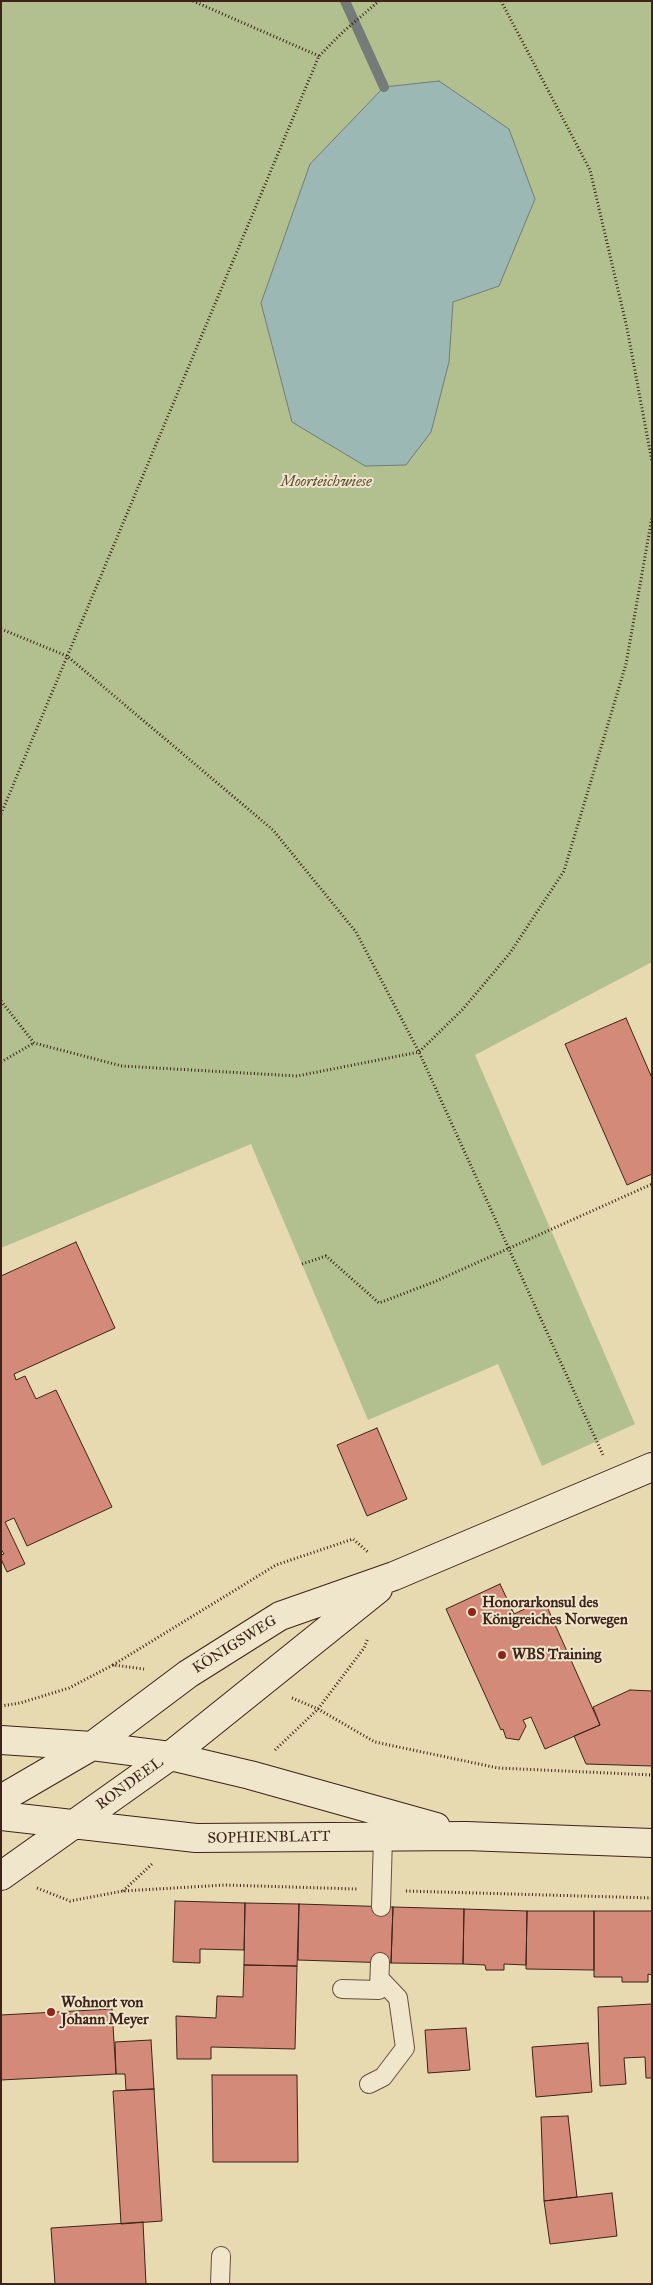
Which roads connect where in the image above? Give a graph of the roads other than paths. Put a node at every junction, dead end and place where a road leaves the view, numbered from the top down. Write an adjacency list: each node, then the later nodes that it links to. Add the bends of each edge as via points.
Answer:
1 (652, 1467): 2 (main road, KÖNIGSWEG)
2 (394, 1576): 4 (main road, KÖNIGSWEG, via 280,1616 188,1674); 5 (main road, KÖNIGSWEG)
3 (1, 1740): 4 (main road, RONDEEL)
4 (92, 1746): 5 (main road, RONDEEL); 6 (main road)
5 (170, 1756): 8 (main road, RONDEEL); 9 (main road, SOPHIENBLATT, via 250,1775)
6 (1, 1799)
7 (1, 1816): 8 (main road)
8 (72, 1826): 10 (main road, SOPHIENBLATT, via 196,1838); 12 (main road, RONDEEL)
9 (466, 1836): 10 (main road, SOPHIENBLATT); 11 (main road, SOPHIENBLATT)
10 (384, 1837): 13 (lane)
11 (652, 1843)
12 (1, 1876)
13 (381, 1907)
14 (342, 1989): 15 (lane, via 379,1990 380,1970 398,1998 405,2048 383,2077)
15 (369, 2084)
16 (221, 2256): 17 (lane)
17 (220, 2284)

